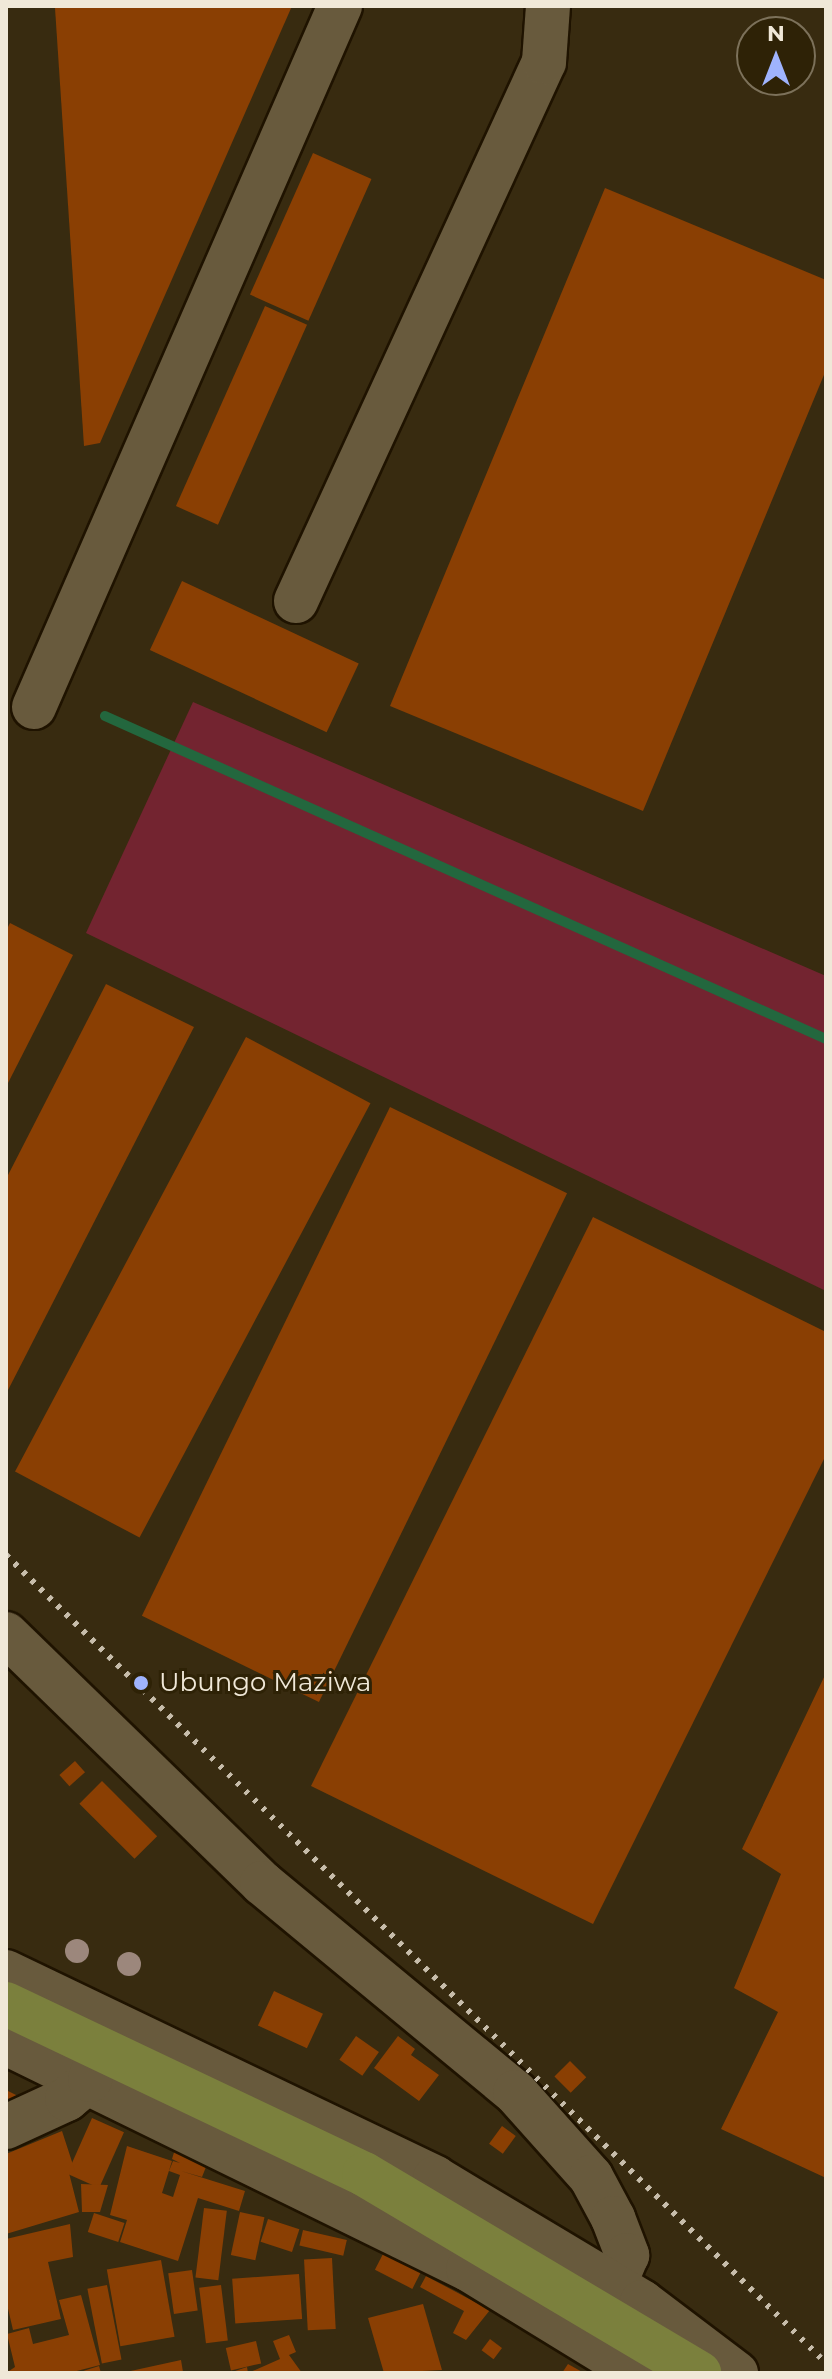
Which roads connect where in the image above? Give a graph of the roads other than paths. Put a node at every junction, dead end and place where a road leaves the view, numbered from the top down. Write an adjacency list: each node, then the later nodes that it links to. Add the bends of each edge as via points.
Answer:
1 (340, 6): 4 (street)
2 (548, 6): 3 (street, via 544,62)
3 (296, 601)
4 (34, 707)
5 (6, 1634): 11 (street, via 262,1883 515,2092 591,2177 613,2218 627,2255)
6 (6, 1972): 11 (street, via 435,2178)
7 (6, 2004): 9 (main road)
8 (6, 2043): 9 (street)
9 (95, 2064): 10 (street, via 67,2099); 12 (street, via 468,2269); 13 (main road, via 364,2174)
10 (6, 2127)
11 (614, 2286): 14 (street)
12 (638, 2373)
13 (699, 2373)
14 (736, 2373)

